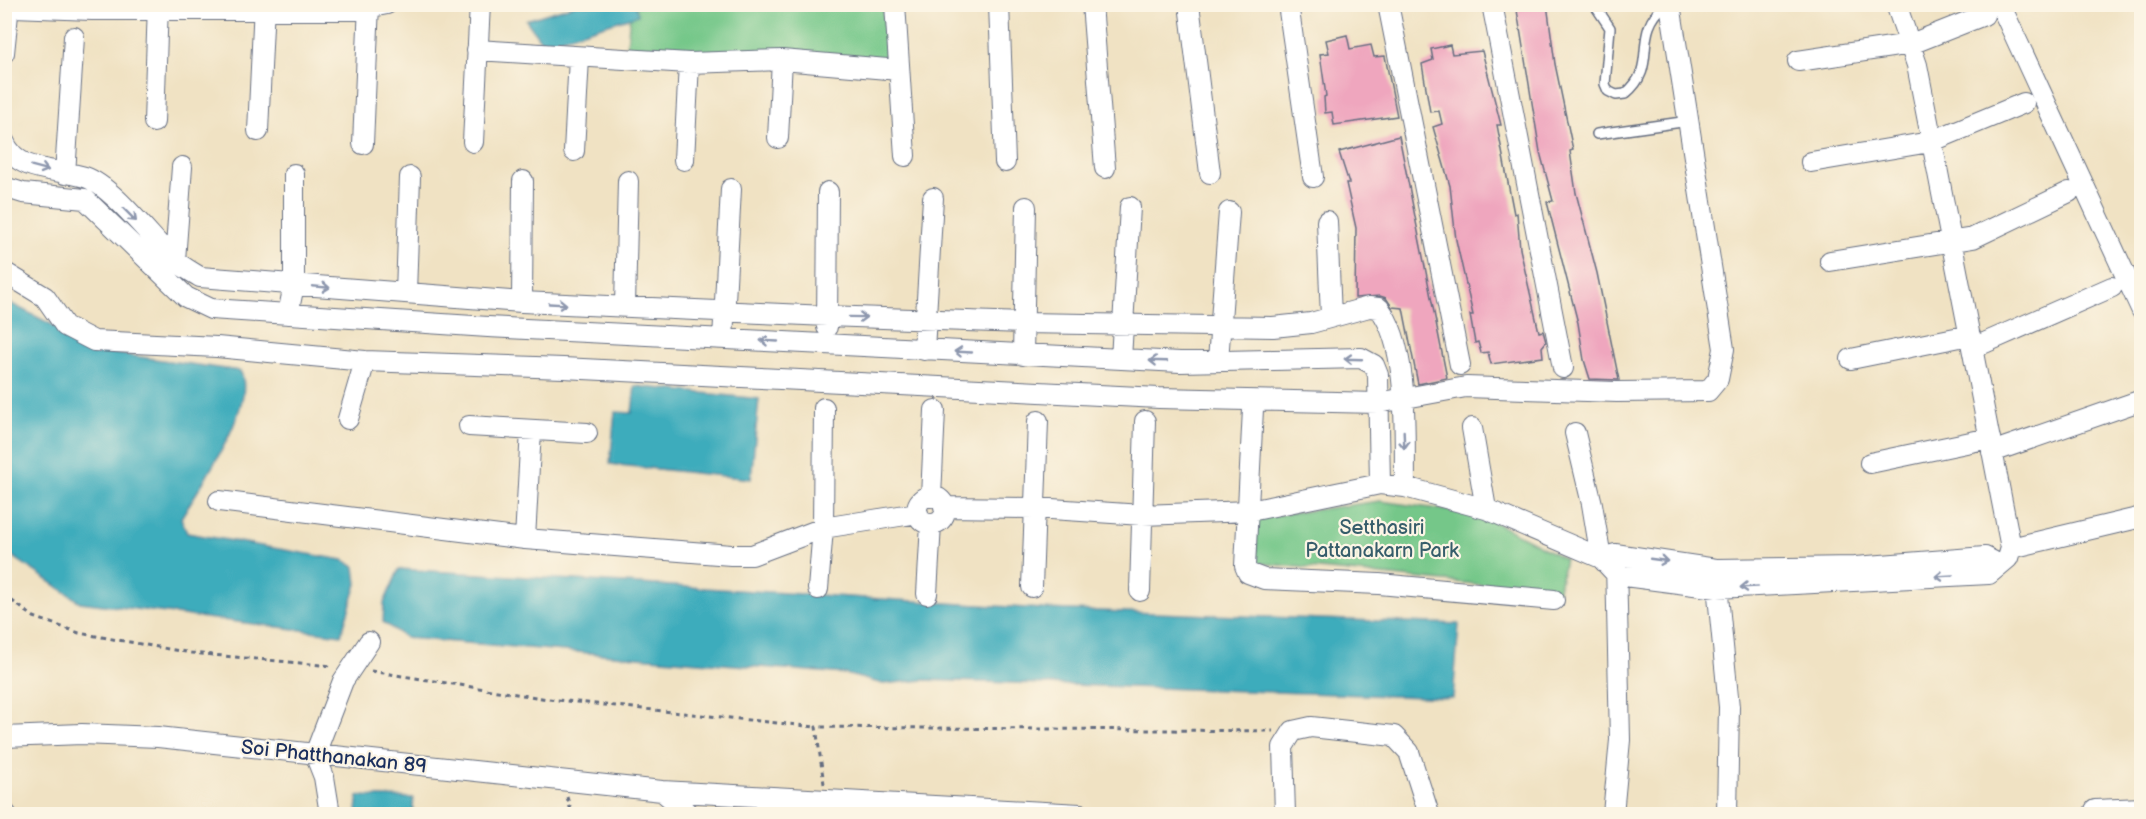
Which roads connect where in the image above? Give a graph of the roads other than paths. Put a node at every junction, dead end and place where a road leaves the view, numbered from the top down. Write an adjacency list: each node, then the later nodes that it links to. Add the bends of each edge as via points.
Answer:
1 (480, 4): 19 (street)
2 (895, 4): 25 (street)
3 (999, 4): 39 (street)
4 (1092, 4): 42 (street)
5 (1189, 4): 43 (street)
6 (1288, 4): 47 (street)
7 (1388, 4): 86 (street)
8 (1492, 4): 87 (street)
9 (1594, 4): 10 (lane, via 1610,28 1605,84 1616,95 1624,94 1642,76 1650,20)
10 (1668, 4): 27 (street)
11 (1896, 4): 18 (street)
12 (158, 6): 14 (street); 15 (street); 28 (street)
13 (375, 6): 14 (street); 35 (street)
14 (264, 7): 29 (street)
15 (10, 10): 20 (street)
16 (1992, 10): 18 (street); 69 (street)
17 (74, 37): 44 (street)
18 (1911, 44): 23 (street); 34 (street)
19 (477, 50): 21 (street); 33 (street)
20 (4, 53)
21 (579, 58): 24 (street); 36 (street)
22 (782, 60): 24 (street); 25 (street); 31 (street)
23 (1798, 61)
24 (689, 63): 38 (street)
25 (899, 70): 37 (street)
26 (2025, 103): 34 (street)
27 (1689, 121): 30 (lane); 88 (street, via 1724,349 1718,379 1708,391 1466,387)
28 (154, 122)
29 (258, 131)
30 (1597, 134)
31 (778, 138)
32 (4, 141): 44 (street, one-way to 44, via 18,159)
33 (472, 142)
34 (1930, 142): 40 (street); 59 (street)
35 (363, 144)
36 (574, 151)
37 (905, 156)
38 (684, 160)
39 (1005, 162)
40 (1810, 162)
41 (182, 167): 60 (street)
42 (1105, 168)
43 (1209, 173)
44 (65, 174): 60 (street, one-way to 60, via 86,177 102,188)
45 (294, 174): 63 (street)
46 (410, 177): 65 (street)
47 (1313, 177)
48 (523, 181): 66 (street)
49 (628, 181): 67 (street)
50 (4, 187): 70 (street, via 23,193 86,199 186,297 211,309)
51 (731, 189): 68 (street)
52 (828, 192): 71 (street)
53 (2069, 192): 59 (street, via 1972,238)
54 (933, 198): 73 (street)
55 (1026, 207): 74 (street)
56 (1130, 207): 75 (street)
57 (1229, 212): 76 (street)
58 (1327, 221): 72 (street)
59 (1951, 241): 61 (street); 78 (street)
60 (174, 260): 63 (street, via 200,278)
61 (1830, 261)
62 (4, 272): 85 (street, via 45,297 65,326 94,341 217,347)
63 (294, 285): 65 (street, one-way to 65); 70 (street)
64 (2112, 287): 78 (street)
65 (406, 293): 66 (street)
66 (522, 302): 67 (street, one-way to 67)
67 (625, 306): 68 (street)
68 (724, 310): 71 (street); 77 (street)
69 (2142, 311)
70 (288, 314): 77 (street)
71 (826, 316): 73 (street, one-way to 73); 79 (street)
72 (1331, 317): 76 (street, via 1273,327); 88 (street, via 1379,308 1394,334)
73 (924, 318): 74 (street); 80 (street)
74 (1023, 323): 75 (street); 81 (street)
75 (1123, 325): 76 (street); 82 (street)
76 (1220, 328): 84 (street)
77 (723, 339): 79 (street, one-way to 77)
78 (1972, 341): 83 (street); 102 (street)
79 (828, 345): 80 (street)
80 (924, 350): 81 (street, one-way to 80)
81 (1023, 355): 82 (street)
82 (1121, 359): 84 (street, one-way to 82)
83 (1851, 359)
84 (1218, 361): 90 (street, one-way to 84, via 1378,375 1374,365 1361,358)
85 (365, 362): 90 (street, via 1159,398); 94 (street)
86 (1460, 365)
87 (1563, 368)
88 (1404, 397): 90 (street); 105 (street, one-way to 105)
89 (2142, 400): 102 (street)
90 (1378, 403): 104 (street)
91 (824, 408): 114 (street)
92 (1253, 409): 110 (street)
93 (935, 410): 107 (street)
94 (348, 419)
95 (1038, 421): 108 (street)
96 (1144, 421): 111 (street)
97 (469, 426): 99 (street)
98 (1472, 428): 109 (street)
99 (531, 430): 101 (street); 115 (street)
100 (1575, 433): 117 (street)
101 (587, 434)
102 (1991, 445): 103 (street); 116 (street)
103 (1870, 463)
104 (1380, 484): 105 (street); 110 (street)
105 (1405, 487): 109 (street)
106 (219, 501): 115 (street)
107 (938, 502): 108 (street); 113 (street, via 942,519)
108 (1036, 507): 111 (street); 121 (street)
109 (1486, 508): 117 (street)
110 (1250, 511): 111 (street); 126 (street, via 1245,566 1248,573 1264,579 1379,584)
111 (1142, 515): 124 (street)
112 (2142, 517): 116 (street)
113 (924, 518): 114 (street); 125 (street)
114 (823, 528): 115 (street, via 752,555); 123 (street)
115 (525, 539)
116 (2011, 548): 118 (street, via 2008,558)
117 (1608, 556): 119 (street, one-way to 119); 120 (street)
118 (1998, 564): 119 (street, via 1985,557 1855,567); 122 (street, one-way to 122, via 1989,574)
119 (1716, 569): 122 (street)
120 (1617, 576): 122 (street); 138 (street, via 1620,740)
121 (1032, 587)
122 (1717, 588): 139 (street, via 1729,707)
123 (818, 589)
124 (1140, 591)
125 (927, 594)
126 (1554, 600)
127 (369, 642): 129 (street, via 343,681)
128 (4, 737): 129 (street, Soi Phatthanakan 89, via 158,737)
129 (315, 754): 130 (street, Soi Phatthanakan 89); 133 (street, via 324,777)
130 (662, 791): 134 (street); 135 (street, Soi Phatthanakan 89)
131 (2142, 808): 132 (street)
132 (2095, 810)
133 (330, 814)
134 (688, 814)
135 (1080, 814)
136 (1285, 814): 137 (street, via 1283,747 1293,731 1311,727 1394,736 1409,753)
137 (1430, 814)
138 (1613, 814)
139 (1726, 814)

